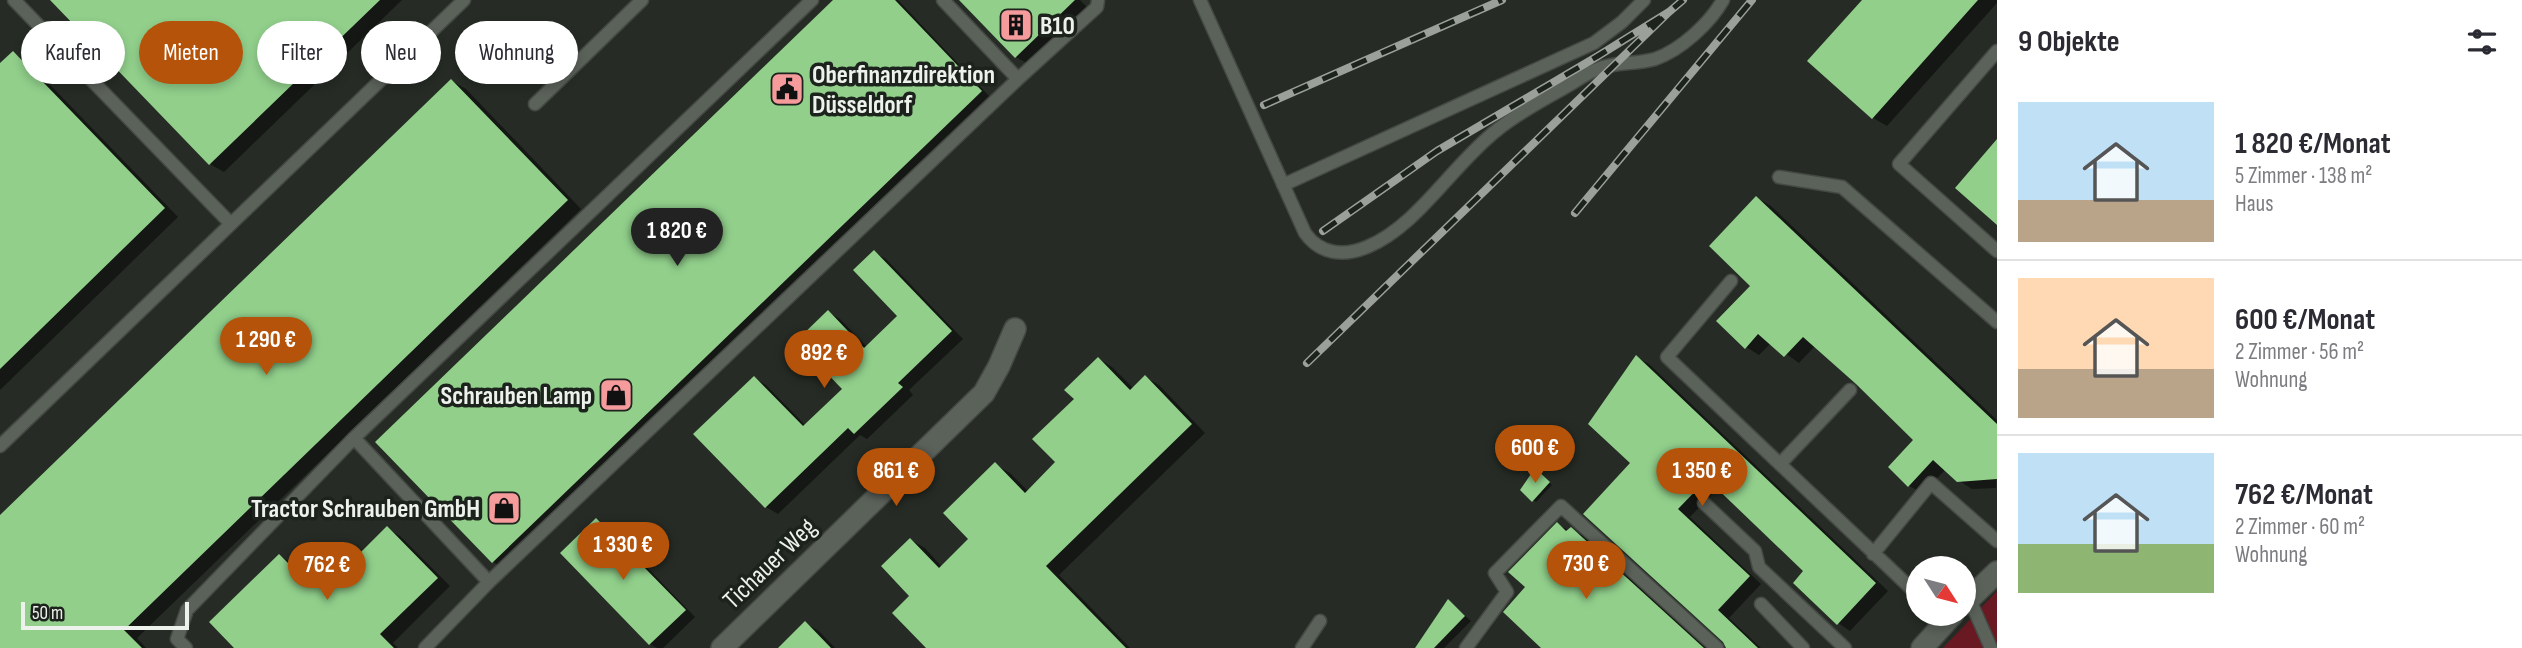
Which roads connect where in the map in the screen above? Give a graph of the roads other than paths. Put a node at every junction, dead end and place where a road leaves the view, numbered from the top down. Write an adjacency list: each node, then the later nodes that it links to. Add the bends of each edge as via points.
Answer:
1 (464, 0): 15 (lane)
2 (642, 0): 12 (lane)
3 (812, 0): 21 (lane)
4 (943, 0): 11 (lane)
5 (1098, 0): 11 (lane, via 1097,8)
6 (1200, 0): 14 (lane)
7 (1644, 0): 14 (lane, via 1594,43)
8 (1723, 0): 14 (lane, via 1699,29 1672,51 1642,62 1600,67 1497,129 1406,220 1367,247 1335,253 1312,243)
9 (21, 3): 15 (lane)
10 (1997, 51): 16 (lane, via 1899,164)
11 (1018, 79): 28 (lane)
12 (535, 104)
13 (1780, 177): 18 (lane, via 1842,187)
14 (1283, 184)
15 (231, 224): 22 (lane)
16 (1997, 251)
17 (1731, 281): 23 (lane, via 1667,357)
18 (1997, 322)
19 (1015, 329): 37 (street, Tichauer Weg, via 984,393)
20 (1850, 390): 23 (lane)
21 (354, 438): 28 (lane); 35 (lane, via 187,610 177,639)
22 (0, 446)
23 (1780, 464): 26 (lane)
24 (1704, 503): 42 (lane, via 1755,551 1759,566)
25 (1997, 541): 26 (lane, via 1931,483)
26 (1873, 554): 29 (lane)
27 (1997, 572): 30 (street)
28 (489, 582): 36 (lane)
29 (1906, 585)
30 (1976, 592)
31 (1760, 604): 41 (lane)
32 (1976, 619): 44 (lane)
33 (1320, 621): 38 (lane)
34 (1939, 626): 43 (street)
35 (186, 648)
36 (425, 648)
37 (722, 648)
38 (1302, 648)
39 (1466, 648): 40 (lane, via 1507,592 1495,573 1561,506)
40 (1717, 648)
41 (1803, 648)
42 (1845, 648)
43 (1922, 648)
44 (1992, 648)

